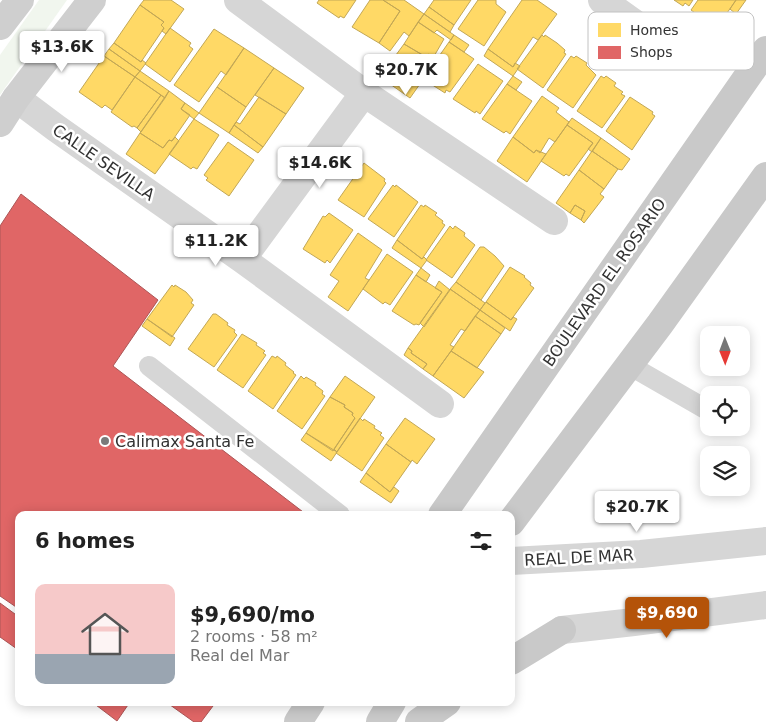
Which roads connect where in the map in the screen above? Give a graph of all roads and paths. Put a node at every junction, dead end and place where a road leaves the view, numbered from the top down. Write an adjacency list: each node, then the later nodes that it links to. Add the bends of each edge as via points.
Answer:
1 (20, 0): 6 (main road)
2 (92, 0): 11 (main road)
3 (238, 0): 10 (street)
4 (602, 0): 5 (street)
5 (619, 12)
6 (0, 26)
7 (766, 50): 8 (main road, BOULEVARD EL ROSARIO)
8 (754, 67)
9 (752, 70): 21 (main road, BOULEVARD EL ROSARIO)
10 (364, 93): 14 (street); 15 (street)
11 (16, 98): 12 (main road); 15 (street, CALLE SEVILLA)
12 (0, 123)
13 (766, 177): 16 (main road)
14 (554, 221)
15 (242, 259): 18 (street, CALLE SEVILLA)
16 (629, 365): 19 (lane); 22 (main road)
17 (149, 366): 20 (lane)
18 (440, 404)
19 (700, 407)
20 (335, 511)
21 (445, 511)
22 (515, 517)
23 (766, 541): 24 (street, REAL DE MAR, via 641,554)
24 (515, 561)
25 (766, 605): 26 (street)
26 (562, 630): 27 (main road)
27 (515, 659)
28 (308, 706): 31 (main road)
29 (390, 706): 32 (main road)
30 (441, 706): 33 (main road)
31 (298, 722)
32 (380, 722)
33 (419, 722)

